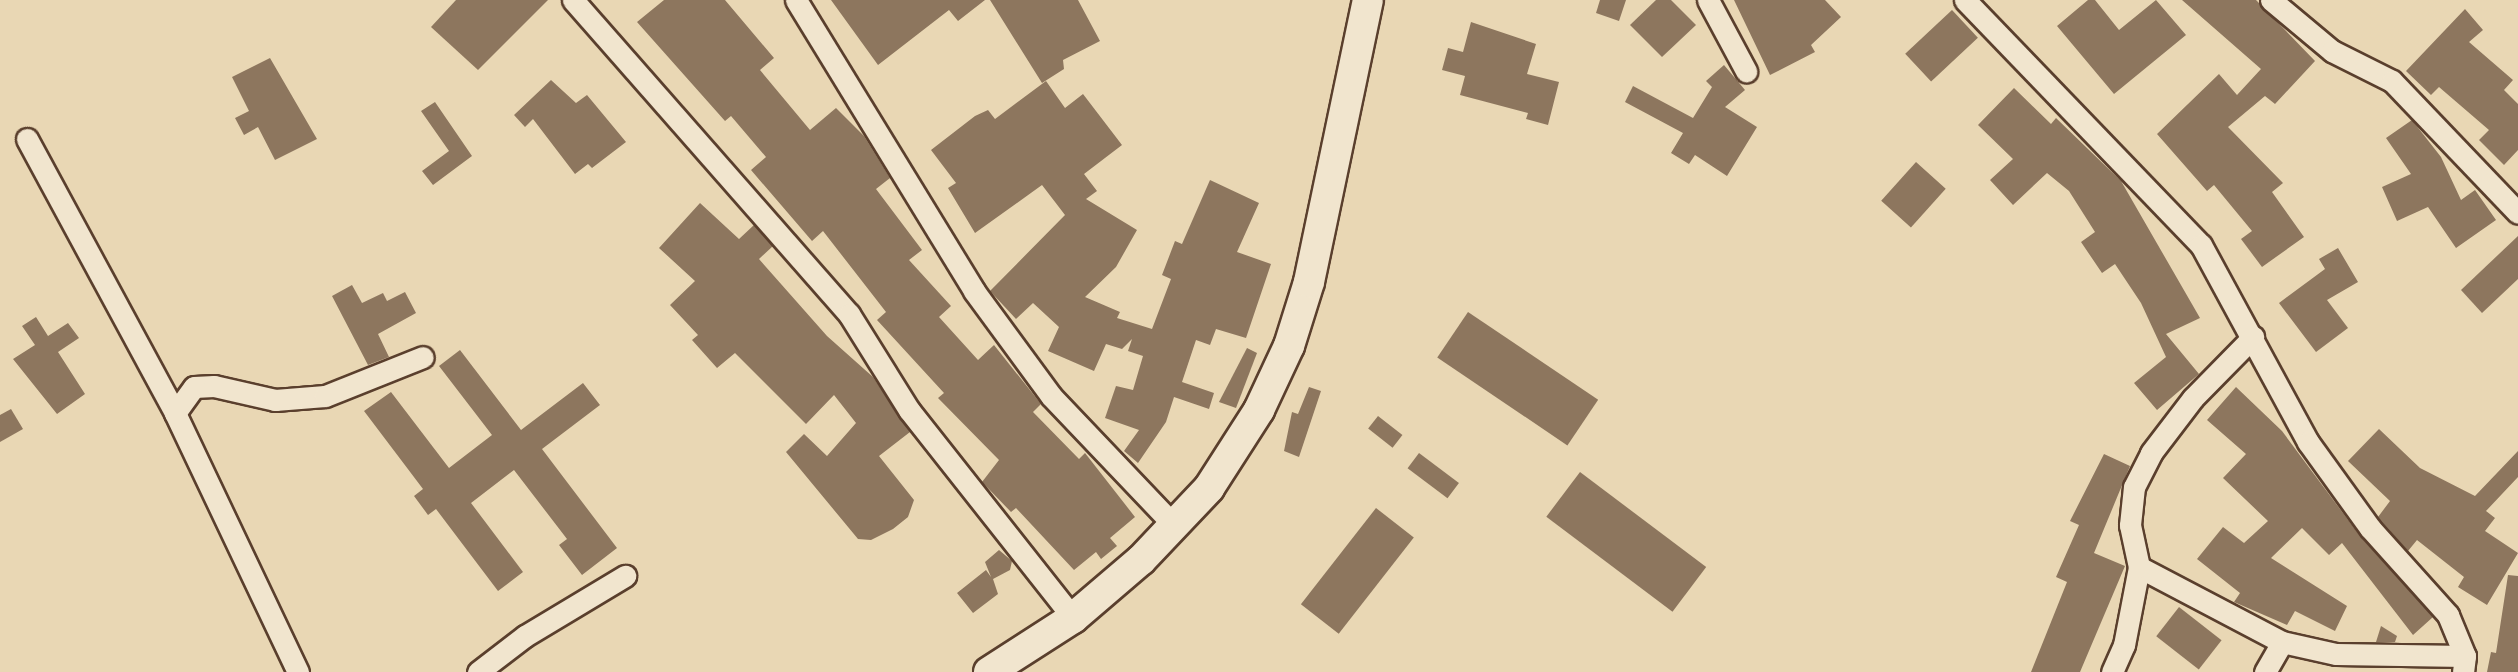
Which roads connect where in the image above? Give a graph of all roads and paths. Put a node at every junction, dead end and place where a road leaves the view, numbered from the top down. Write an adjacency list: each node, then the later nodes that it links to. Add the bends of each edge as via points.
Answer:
1 (573, 0): 16 (street, via 849,314 909,410)
2 (796, 0): 13 (street, via 974,291 1051,396)
3 (1368, 0): 13 (main road, via 1309,282 1289,346 1259,410 1209,488)
4 (1708, 0): 7 (street)
5 (1965, 0): 10 (street, via 2201,245)
6 (2271, 0): 9 (street, via 2332,51 2392,81)
7 (1746, 71)
8 (27, 139): 12 (street)
9 (2518, 213)
10 (2253, 337): 14 (street, via 2193,398 2151,453 2134,487 2131,516); 18 (street, via 2308,442 2370,528 2448,615)
11 (423, 357): 12 (street, via 325,396 275,400 214,386 194,387)
12 (175, 413): 19 (street)
13 (1174, 525): 16 (main road)
14 (2139, 567): 17 (street); 22 (street, via 2124,645)
15 (625, 576): 20 (street, via 525,636)
16 (1073, 618): 21 (main road)
17 (2282, 642): 18 (street, via 2336,654); 23 (street)
18 (2464, 664)
19 (298, 672)
20 (478, 672)
21 (989, 672)
22 (2112, 672)
23 (2265, 672)

